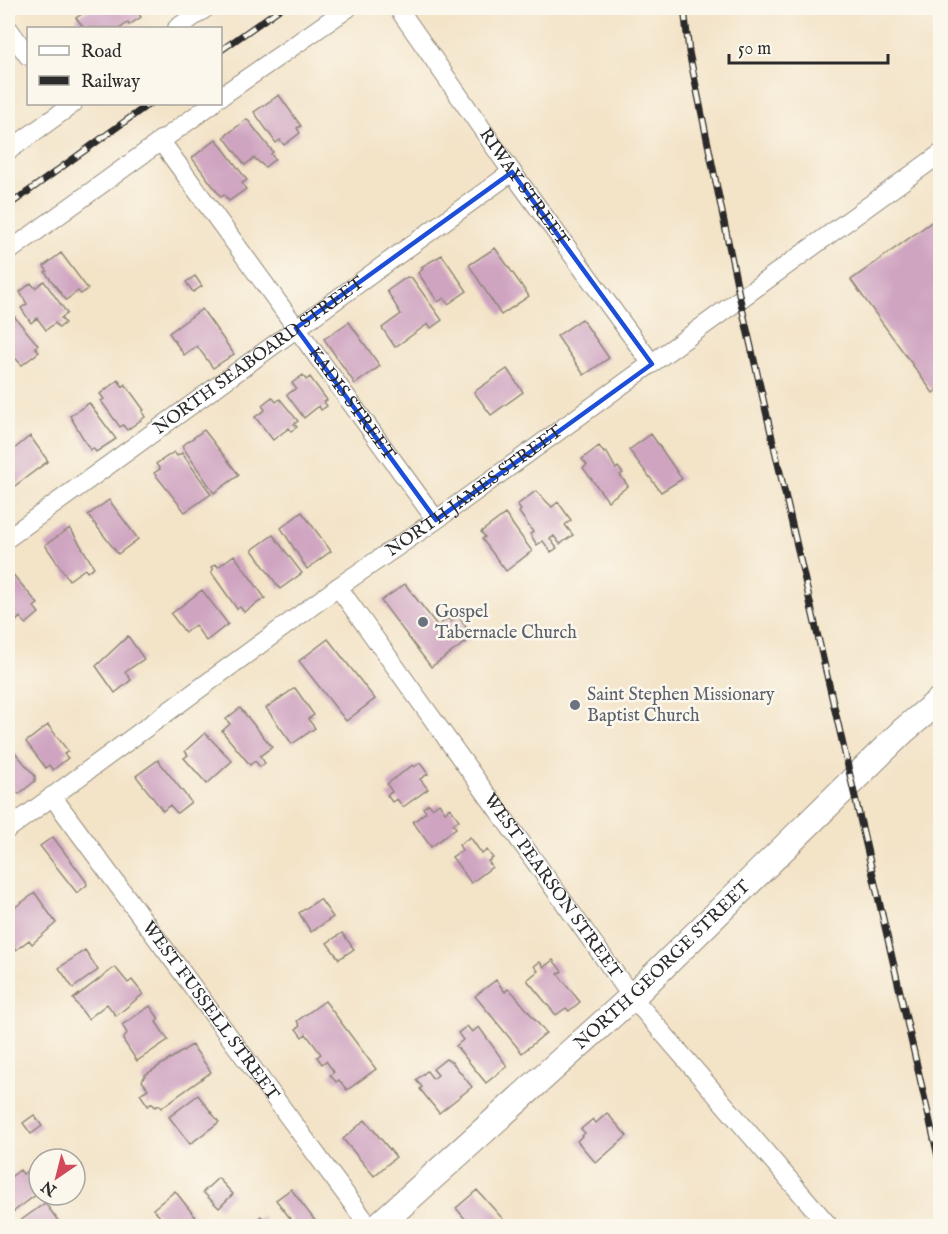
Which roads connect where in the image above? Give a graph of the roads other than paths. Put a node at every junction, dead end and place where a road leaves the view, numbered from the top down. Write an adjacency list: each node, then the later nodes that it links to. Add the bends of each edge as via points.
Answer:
1 (206, 8): 4 (street)
2 (348, 8): 7 (street)
3 (398, 8): 13 (street, RIWAY STREET)
4 (178, 27)
5 (8, 28): 6 (street)
6 (27, 55)
7 (222, 96)
8 (68, 105): 11 (street)
9 (211, 105): 10 (street)
10 (160, 140): 14 (street); 15 (street, KADIS STREET)
11 (8, 151)
12 (940, 154): 16 (street, NORTH JAMES STREET)
13 (512, 172): 15 (street, NORTH SEABOARD STREET); 16 (street, RIWAY STREET)
14 (8, 252)
15 (296, 328): 17 (street, KADIS STREET); 18 (street, NORTH SEABOARD STREET)
16 (652, 364): 17 (street, NORTH JAMES STREET)
17 (436, 520): 19 (street, NORTH JAMES STREET)
18 (8, 538)
19 (338, 587): 21 (street, NORTH JAMES STREET); 23 (street, WEST PEARSON STREET)
20 (940, 700): 23 (main road, NORTH GEORGE STREET, via 903,730)
21 (52, 796): 22 (street, NORTH JAMES STREET); 24 (street, WEST FUSSELL STREET)
22 (8, 829)
23 (632, 997): 25 (main road, NORTH GEORGE STREET); 26 (street, WEST PEARSON STREET)
24 (369, 1227)
25 (378, 1227)
26 (829, 1227)

